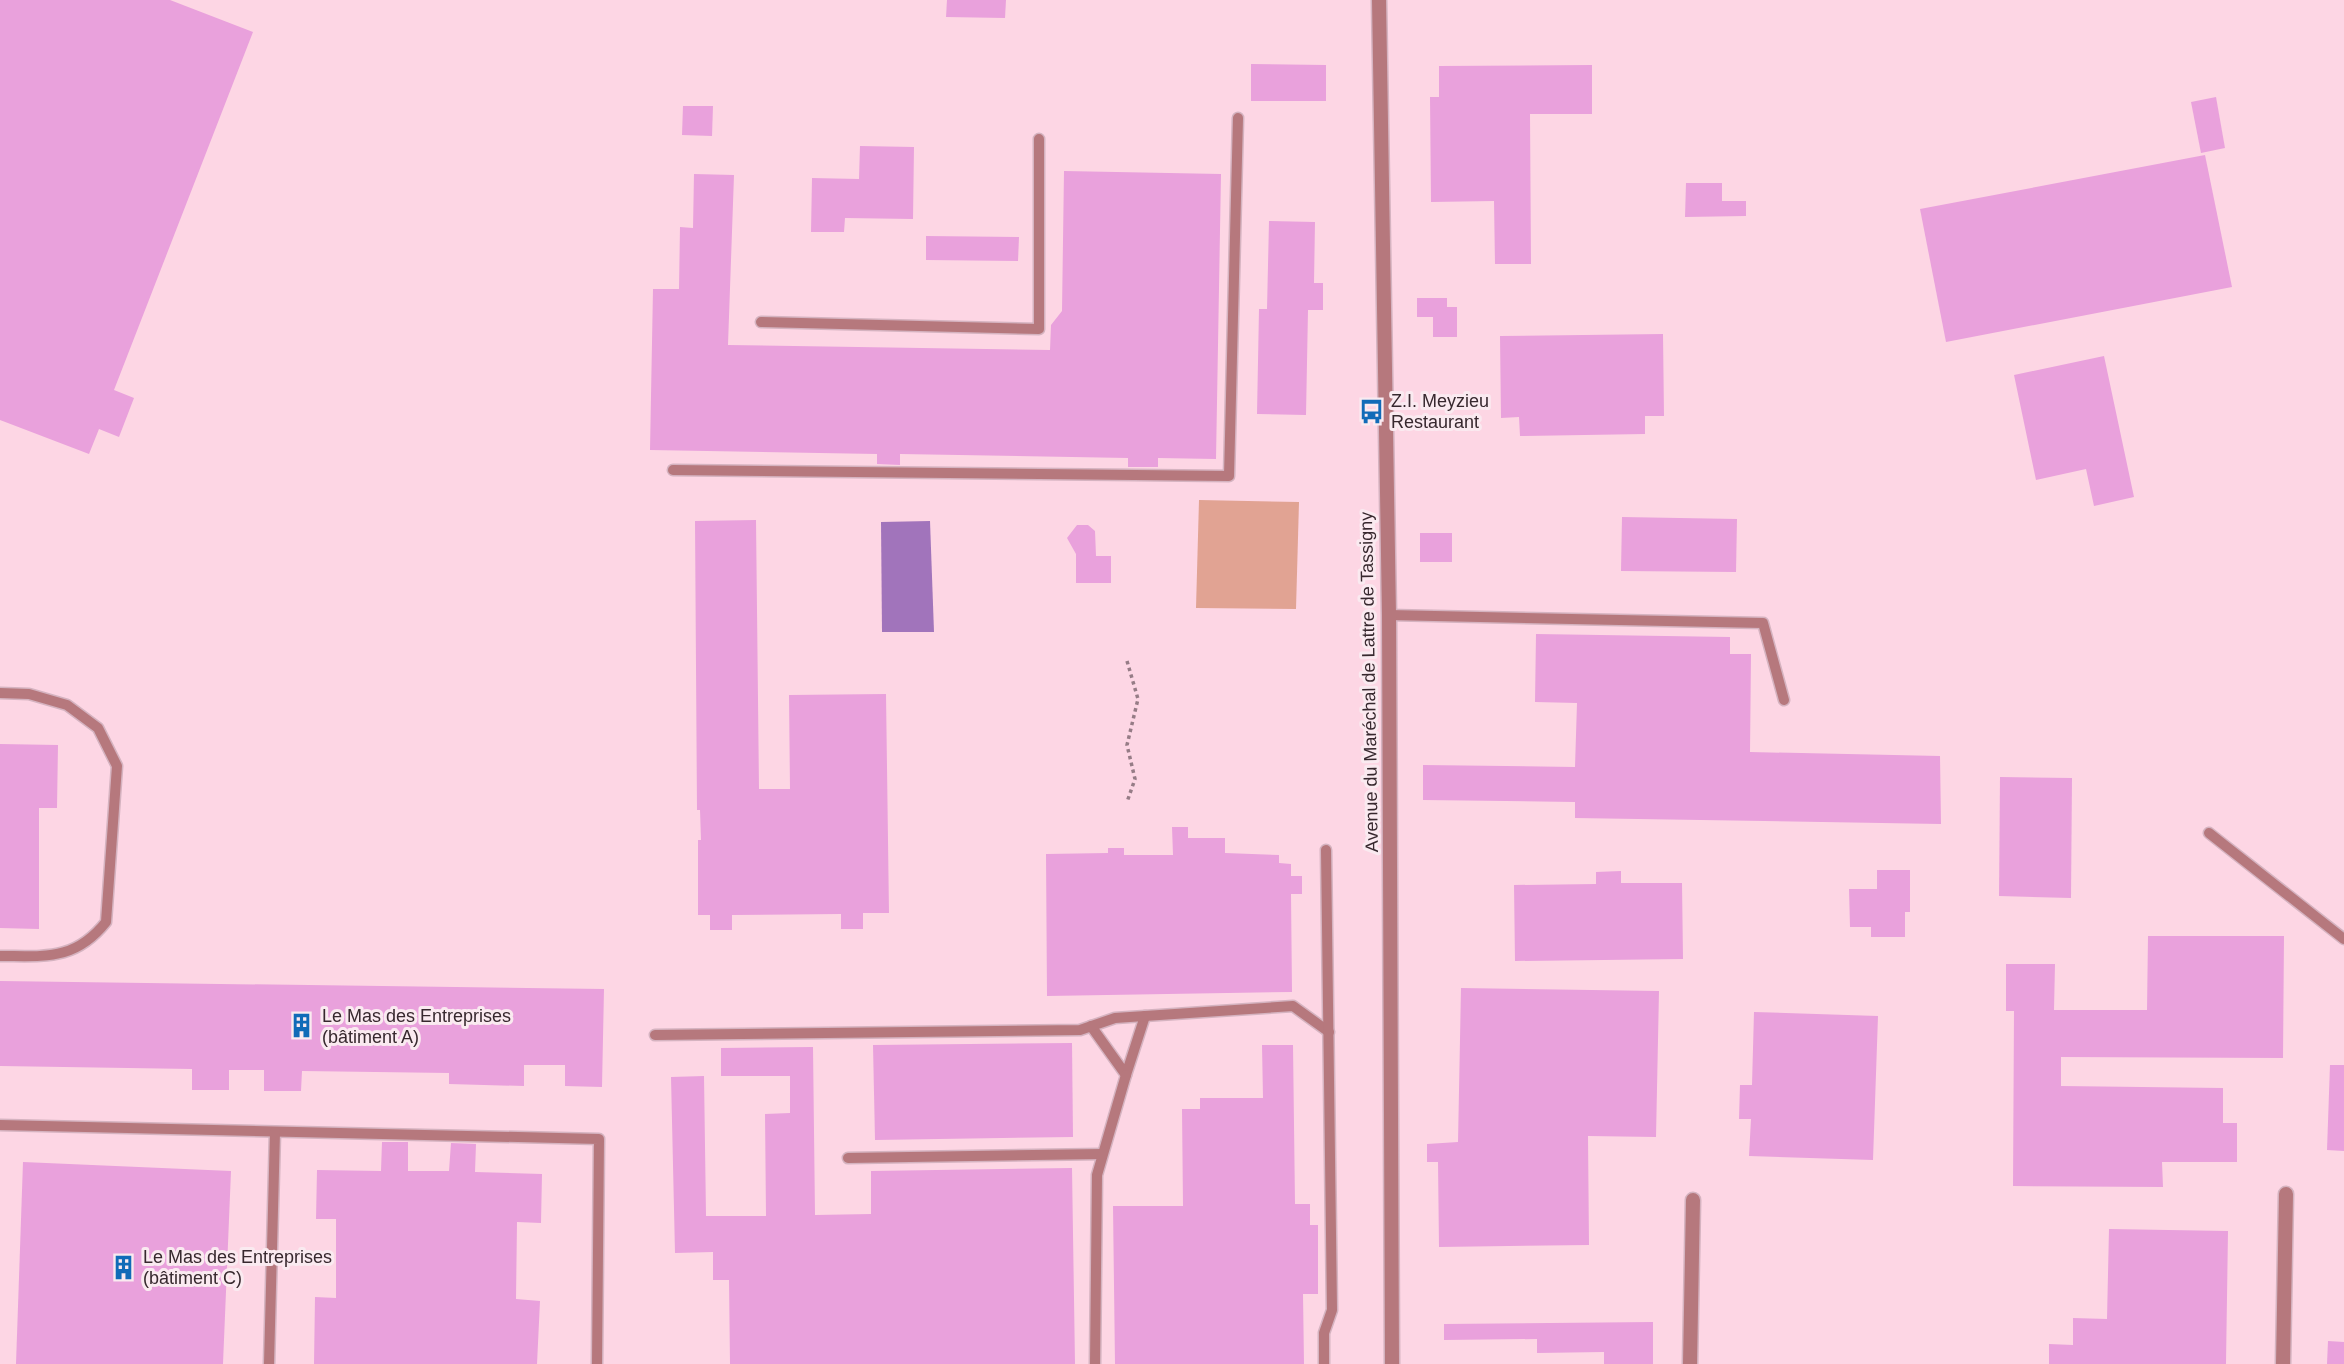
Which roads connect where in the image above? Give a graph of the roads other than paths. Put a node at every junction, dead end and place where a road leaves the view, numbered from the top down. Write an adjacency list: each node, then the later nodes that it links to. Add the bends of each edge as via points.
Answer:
1 (1379, 0): 6 (street, Avenue du Maréchal de Lattre de Tassigny)
2 (1238, 118): 5 (lane, via 1229,476)
3 (1039, 139): 4 (lane, via 1039,329)
4 (761, 322)
5 (673, 470)
6 (1388, 615): 8 (lane, via 1763,623); 28 (street, Avenue du Maréchal de Lattre de Tassigny)
7 (0, 693): 12 (lane, via 29,694 66,705 98,727 117,766 106,922 81,947 55,957)
8 (1784, 700)
9 (2209, 833): 11 (lane)
10 (1326, 850): 15 (lane)
11 (2344, 939)
12 (0, 956)
13 (1145, 1016): 14 (lane); 15 (lane, via 1293,1006); 17 (lane)
14 (1091, 1026): 16 (lane, via 1080,1030); 17 (lane)
15 (1328, 1032): 27 (lane, via 1332,1310 1324,1333)
16 (655, 1035)
17 (1126, 1074): 20 (lane)
18 (0, 1125): 19 (lane)
19 (275, 1132): 24 (lane); 25 (lane, via 598,1139)
20 (1102, 1154): 21 (lane); 26 (lane, via 1097,1175)
21 (848, 1158)
22 (2286, 1194): 30 (street)
23 (1693, 1200): 29 (street)
24 (269, 1364)
25 (597, 1364)
26 (1095, 1364)
27 (1324, 1364)
28 (1392, 1364)
29 (1690, 1364)
30 (2283, 1364)

